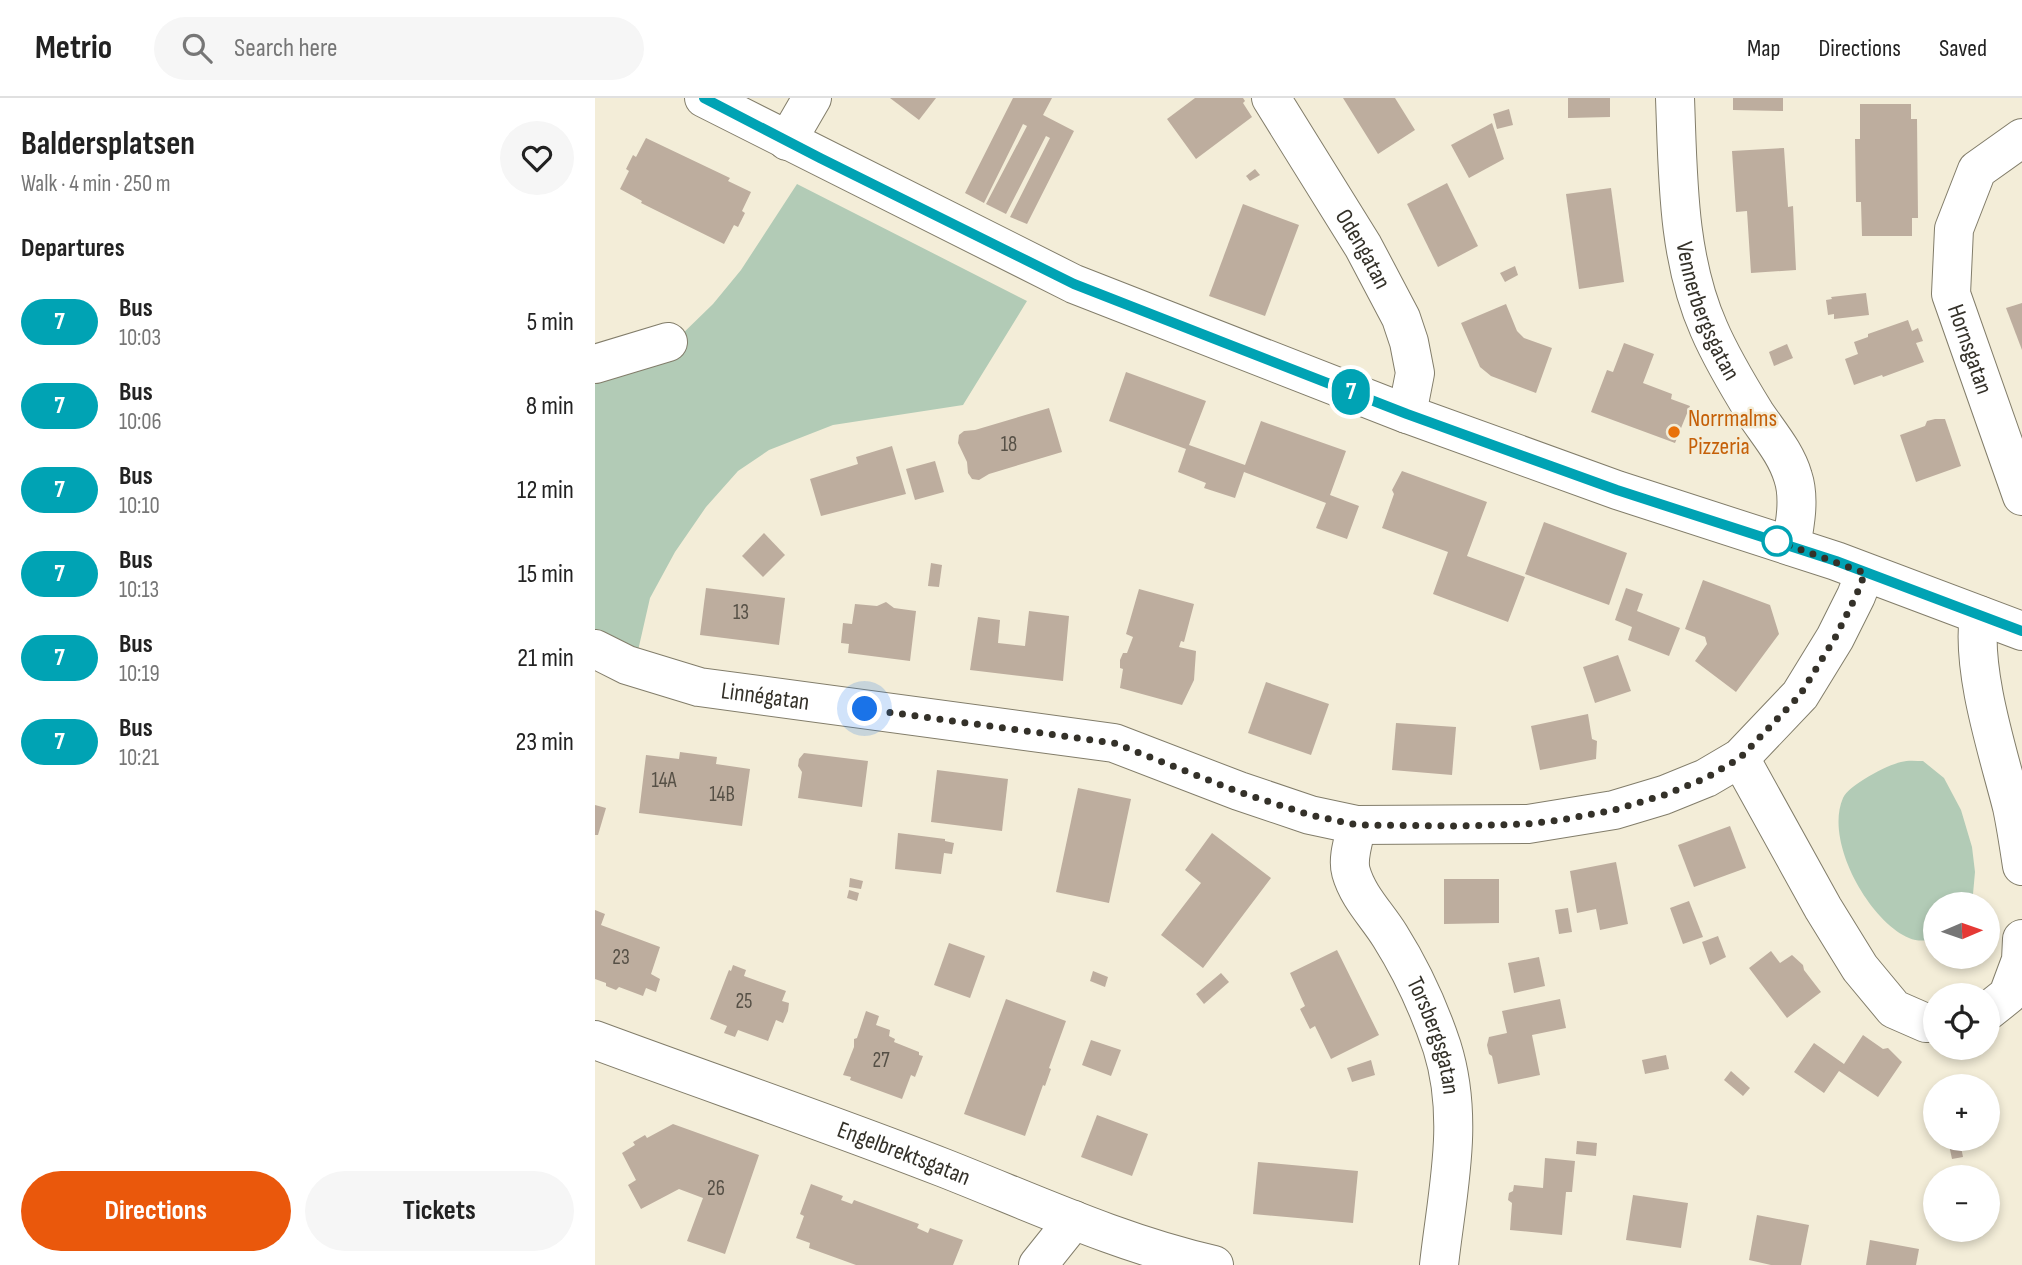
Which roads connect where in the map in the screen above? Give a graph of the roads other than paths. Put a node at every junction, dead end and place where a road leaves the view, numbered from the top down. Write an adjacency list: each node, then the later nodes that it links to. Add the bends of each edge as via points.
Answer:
1 (704, 98): 6 (street)
2 (812, 98): 6 (street)
3 (1271, 98): 9 (street, Odengatan, via 1363,246 1401,318 1415,373)
4 (1675, 98): 11 (street, Vennerbergsgatan, via 1679,205 1691,272 1709,329 1794,478)
5 (2022, 138): 10 (street, Hornsgatan, via 1977,170 1954,229 1951,294)
6 (787, 141): 9 (street, via 1074,284)
7 (668, 342): 8 (street)
8 (595, 364)
9 (1407, 414): 11 (street, via 1617,490)
10 (2022, 496)
11 (1791, 546): 12 (street)
12 (1865, 573): 13 (street); 16 (street, Linnégatan, via 1835,638 1800,695)
13 (1979, 615): 14 (street); 18 (street, via 1976,638 1989,716)
14 (2022, 631)
15 (595, 649): 17 (street, Linnégatan, via 627,665 699,687 1114,743 1239,792)
16 (1740, 758): 17 (street, Linnégatan, via 1664,795 1561,820 1460,826); 21 (street, via 1860,968 1894,1009)
17 (1357, 825): 26 (street, Torsbergsgatan, via 1350,870 1415,977 1442,1049 1451,1092 1455,1130)
18 (2022, 866)
19 (2022, 939): 20 (street, via 2021,960 2008,995)
20 (2000, 1001)
21 (1923, 1022)
22 (595, 1040): 23 (street, Engelbrektsgatan)
23 (1074, 1220): 24 (street); 25 (street, Engelbrektsgatan)
24 (1038, 1265)
25 (1214, 1265)
26 (1439, 1265)

